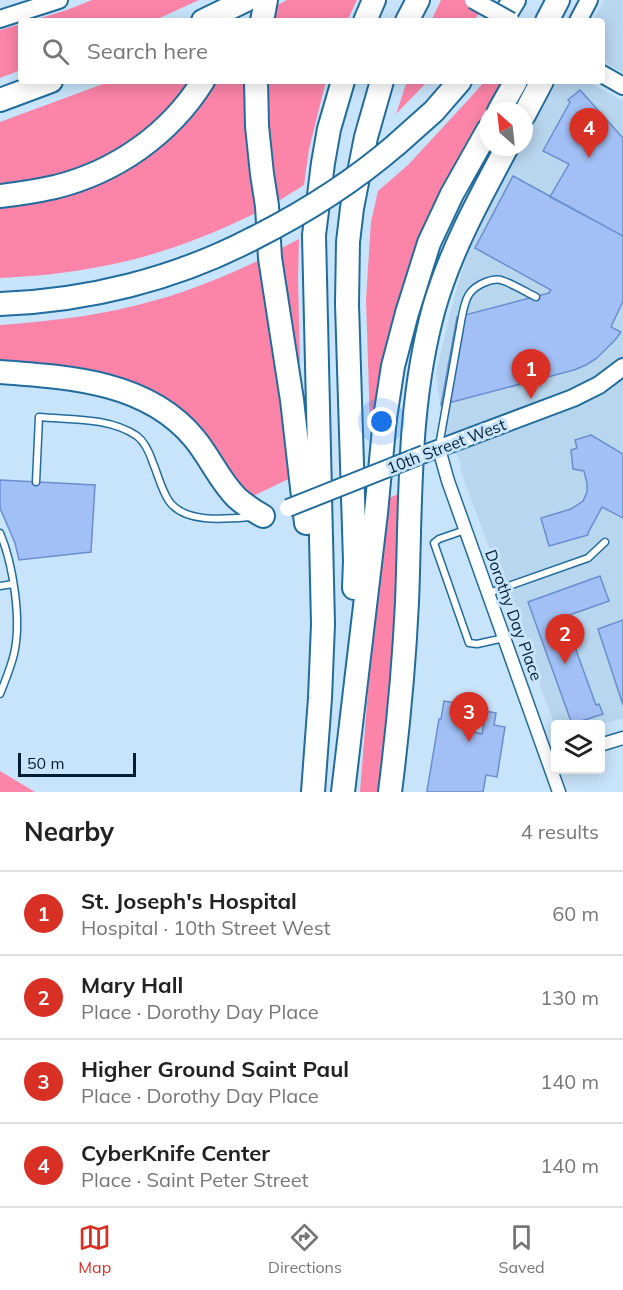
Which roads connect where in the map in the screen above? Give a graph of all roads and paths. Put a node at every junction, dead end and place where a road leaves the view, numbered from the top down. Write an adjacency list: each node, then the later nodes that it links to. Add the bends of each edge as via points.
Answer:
1 (59, 0): 19 (street)
2 (247, 0): 10 (highway); 11 (highway)
3 (266, 0): 12 (highway)
4 (375, 0): 13 (highway)
5 (418, 0): 14 (highway)
6 (473, 0): 16 (street, bridge)
7 (514, 0): 15 (highway)
8 (558, 0): 17 (highway)
9 (589, 0): 18 (street)
10 (209, 18)
11 (239, 18)
12 (263, 18)
13 (366, 18)
14 (409, 18)
15 (503, 18)
16 (506, 18)
17 (549, 18)
18 (580, 18)
19 (0, 19)
20 (605, 76): 29 (street)
21 (43, 84): 30 (highway)
22 (201, 84): 35 (highway, via 162,131 119,161 55,187)
23 (256, 84): 50 (highway, via 270,258 292,400)
24 (342, 84): 50 (highway, via 329,129 314,235)
25 (381, 84): 52 (highway, via 366,137 348,242 355,561)
26 (457, 84): 37 (highway, bridge, via 434,111 356,177 310,208 252,239 205,261 148,280 86,294)
27 (514, 84): 31 (highway)
28 (540, 84): 32 (highway)
29 (623, 86)
30 (0, 100)
31 (504, 102)
32 (531, 102)
33 (479, 146): 52 (highway, via 429,243 393,366)
34 (502, 156): 59 (highway, via 448,267 433,311 418,382 410,459 401,696)
35 (0, 196)
36 (536, 297): 40 (lane, via 501,280 491,280 470,292)
37 (1, 304)
38 (623, 367): 40 (street, 10th Street West, via 573,398)
39 (0, 372): 42 (highway, via 77,379 116,388 148,402 185,428 238,499)
40 (431, 452): 42 (street, 10th Street West, bridge); 43 (street, Dorothy Day Place, via 448,481)
41 (36, 482): 42 (lane, via 39,417 93,422 116,426 139,437 169,502 180,512 226,519)
42 (263, 516)
43 (466, 530): 48 (street, Dorothy Day Place); 49 (lane, via 434,543 469,643)
44 (0, 533): 46 (lane)
45 (605, 542): 48 (lane, via 588,558)
46 (13, 584): 47 (lane); 51 (lane, via 17,627 14,652)
47 (0, 586)
48 (489, 593): 49 (street, Dorothy Day Place)
49 (505, 638): 55 (street, Dorothy Day Place)
50 (322, 666): 57 (highway)
51 (0, 694)
52 (349, 734): 58 (highway)
53 (623, 738): 54 (street)
54 (605, 743)
55 (551, 757)
56 (556, 774): 60 (street, Dorothy Day Place)
57 (313, 792)
58 (343, 792)
59 (390, 792)
60 (560, 792)

